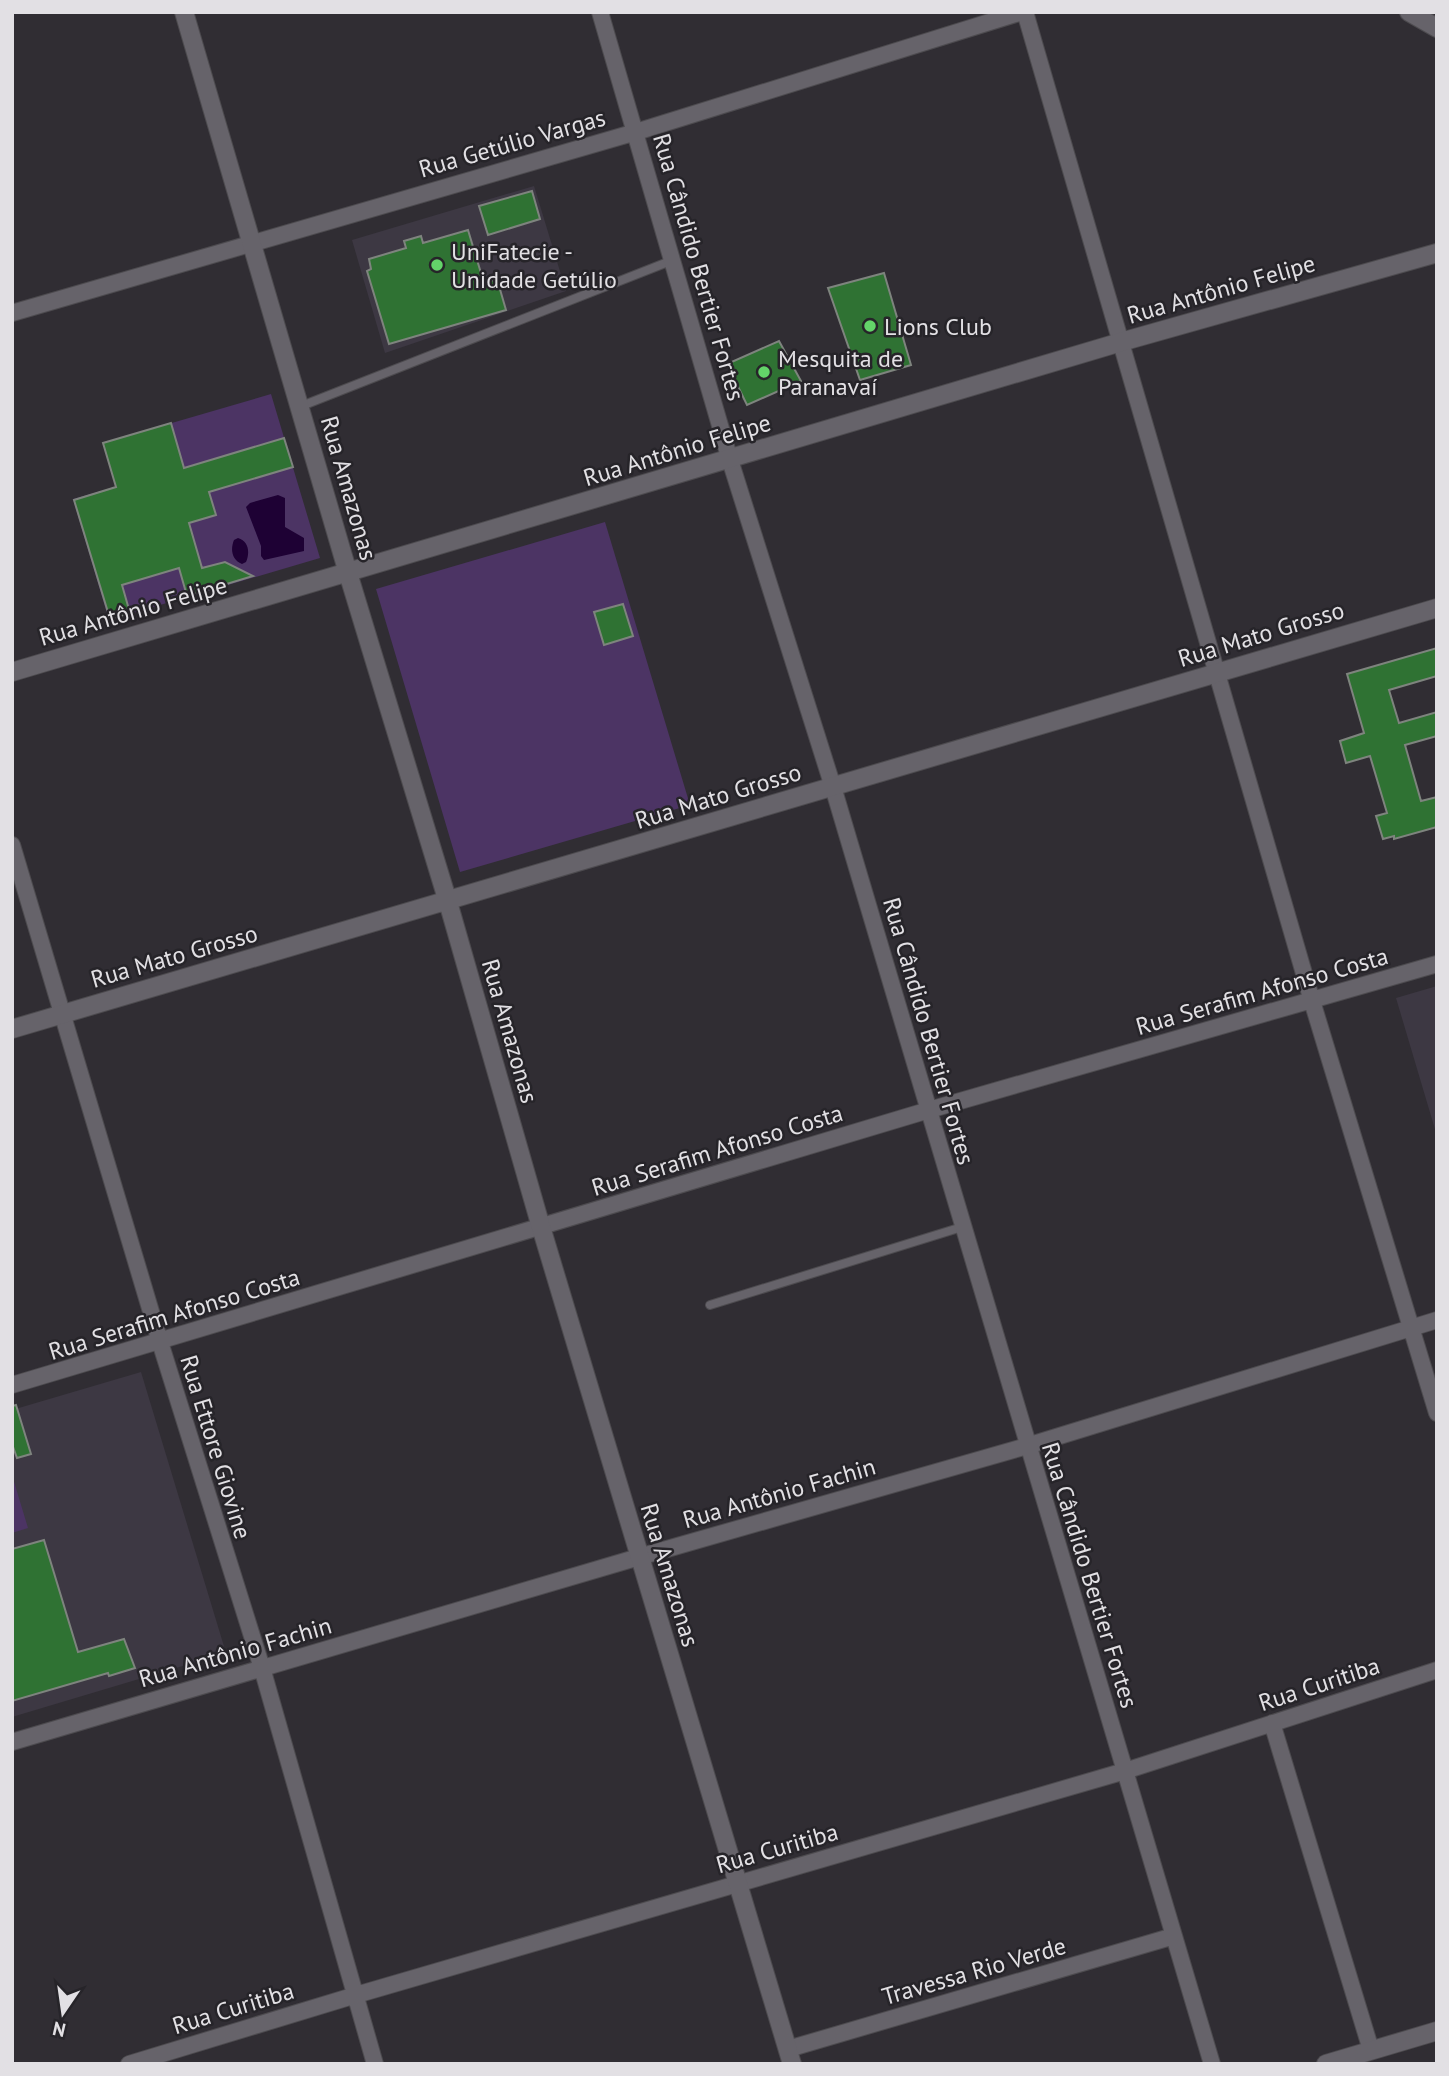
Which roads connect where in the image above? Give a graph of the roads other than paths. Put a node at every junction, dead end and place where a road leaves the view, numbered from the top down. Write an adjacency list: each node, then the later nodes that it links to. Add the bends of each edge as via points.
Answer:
1 (184, 12): 7 (street, Rua Amazonas)
2 (600, 12): 6 (street, Rua Cândido Bertier Fortes)
3 (1024, 12): 6 (street, Rua Getúlio Vargas); 11 (street)
4 (1409, 12): 5 (street)
5 (1437, 28)
6 (636, 132): 7 (street, Rua Getúlio Vargas); 9 (street, Rua Cândido Bertier Fortes)
7 (251, 242): 10 (street, Rua Getúlio Vargas); 12 (street, Rua Amazonas)
8 (1437, 253): 11 (street, Rua Antônio Felipe)
9 (673, 260): 12 (lane); 13 (street, Rua Cândido Bertier Fortes)
10 (12, 313)
11 (1121, 342): 13 (street, Rua Antônio Felipe); 17 (street)
12 (299, 407): 14 (street, Rua Amazonas)
13 (730, 460): 14 (street, Rua Antônio Felipe); 18 (street, Rua Cândido Bertier Fortes)
14 (348, 573): 16 (street, Rua Antônio Felipe); 20 (street, Rua Amazonas)
15 (1437, 608): 17 (street, Rua Mato Grosso)
16 (12, 672)
17 (1218, 673): 18 (street, Rua Mato Grosso); 22 (street)
18 (832, 787): 20 (street, Rua Mato Grosso); 25 (street, Rua Cândido Bertier Fortes)
19 (12, 845): 23 (street, Rua Ettore Giovine)
20 (448, 902): 23 (street, Rua Mato Grosso); 26 (street, Rua Amazonas)
21 (1437, 964): 22 (street, Rua Serafim Afonso Costa)
22 (1312, 1001): 25 (street, Rua Serafim Afonso Costa); 30 (street)
23 (62, 1014): 24 (street, Rua Mato Grosso); 31 (street, Rua Ettore Giovine)
24 (12, 1029)
25 (929, 1110): 26 (street, Rua Serafim Afonso Costa); 27 (street, Rua Cândido Bertier Fortes)
26 (541, 1227): 31 (street, Rua Serafim Afonso Costa); 35 (street, Rua Amazonas)
27 (962, 1227): 28 (lane); 34 (street, Rua Cândido Bertier Fortes)
28 (710, 1305)
29 (1437, 1320): 30 (street, Rua Antônio Fachin)
30 (1411, 1327): 33 (street); 34 (street, Rua Antônio Fachin)
31 (160, 1342): 32 (street, Rua Serafim Afonso Costa); 36 (street, Rua Ettore Giovine)
32 (12, 1385)
33 (1437, 1413)
34 (1027, 1446): 35 (street, Rua Antônio Fachin); 40 (street, Rua Cândido Bertier Fortes)
35 (639, 1557): 36 (street, Rua Antônio Fachin); 41 (street, Rua Amazonas)
36 (262, 1668): 39 (street, Rua Antônio Fachin); 43 (street, Rua Ettore Giovine)
37 (1437, 1670): 38 (street, Rua Curitiba)
38 (1272, 1723): 40 (street, Rua Curitiba); 45 (street)
39 (12, 1742)
40 (1125, 1770): 41 (street, Rua Curitiba); 42 (street, Rua Cândido Bertier Fortes)
41 (738, 1883): 43 (street, Rua Curitiba); 46 (street, Rua Amazonas)
42 (1174, 1936): 46 (street, Travessa Rio Verde); 49 (street, Rua Cândido Bertier Fortes)
43 (356, 1995): 47 (street, Rua Curitiba); 48 (street, Rua Ettore Giovine)
44 (1437, 2031): 45 (street)
45 (1371, 2050): 50 (street)
46 (790, 2056)
47 (129, 2064)
48 (375, 2064)
49 (1212, 2064)
50 (1326, 2064)

